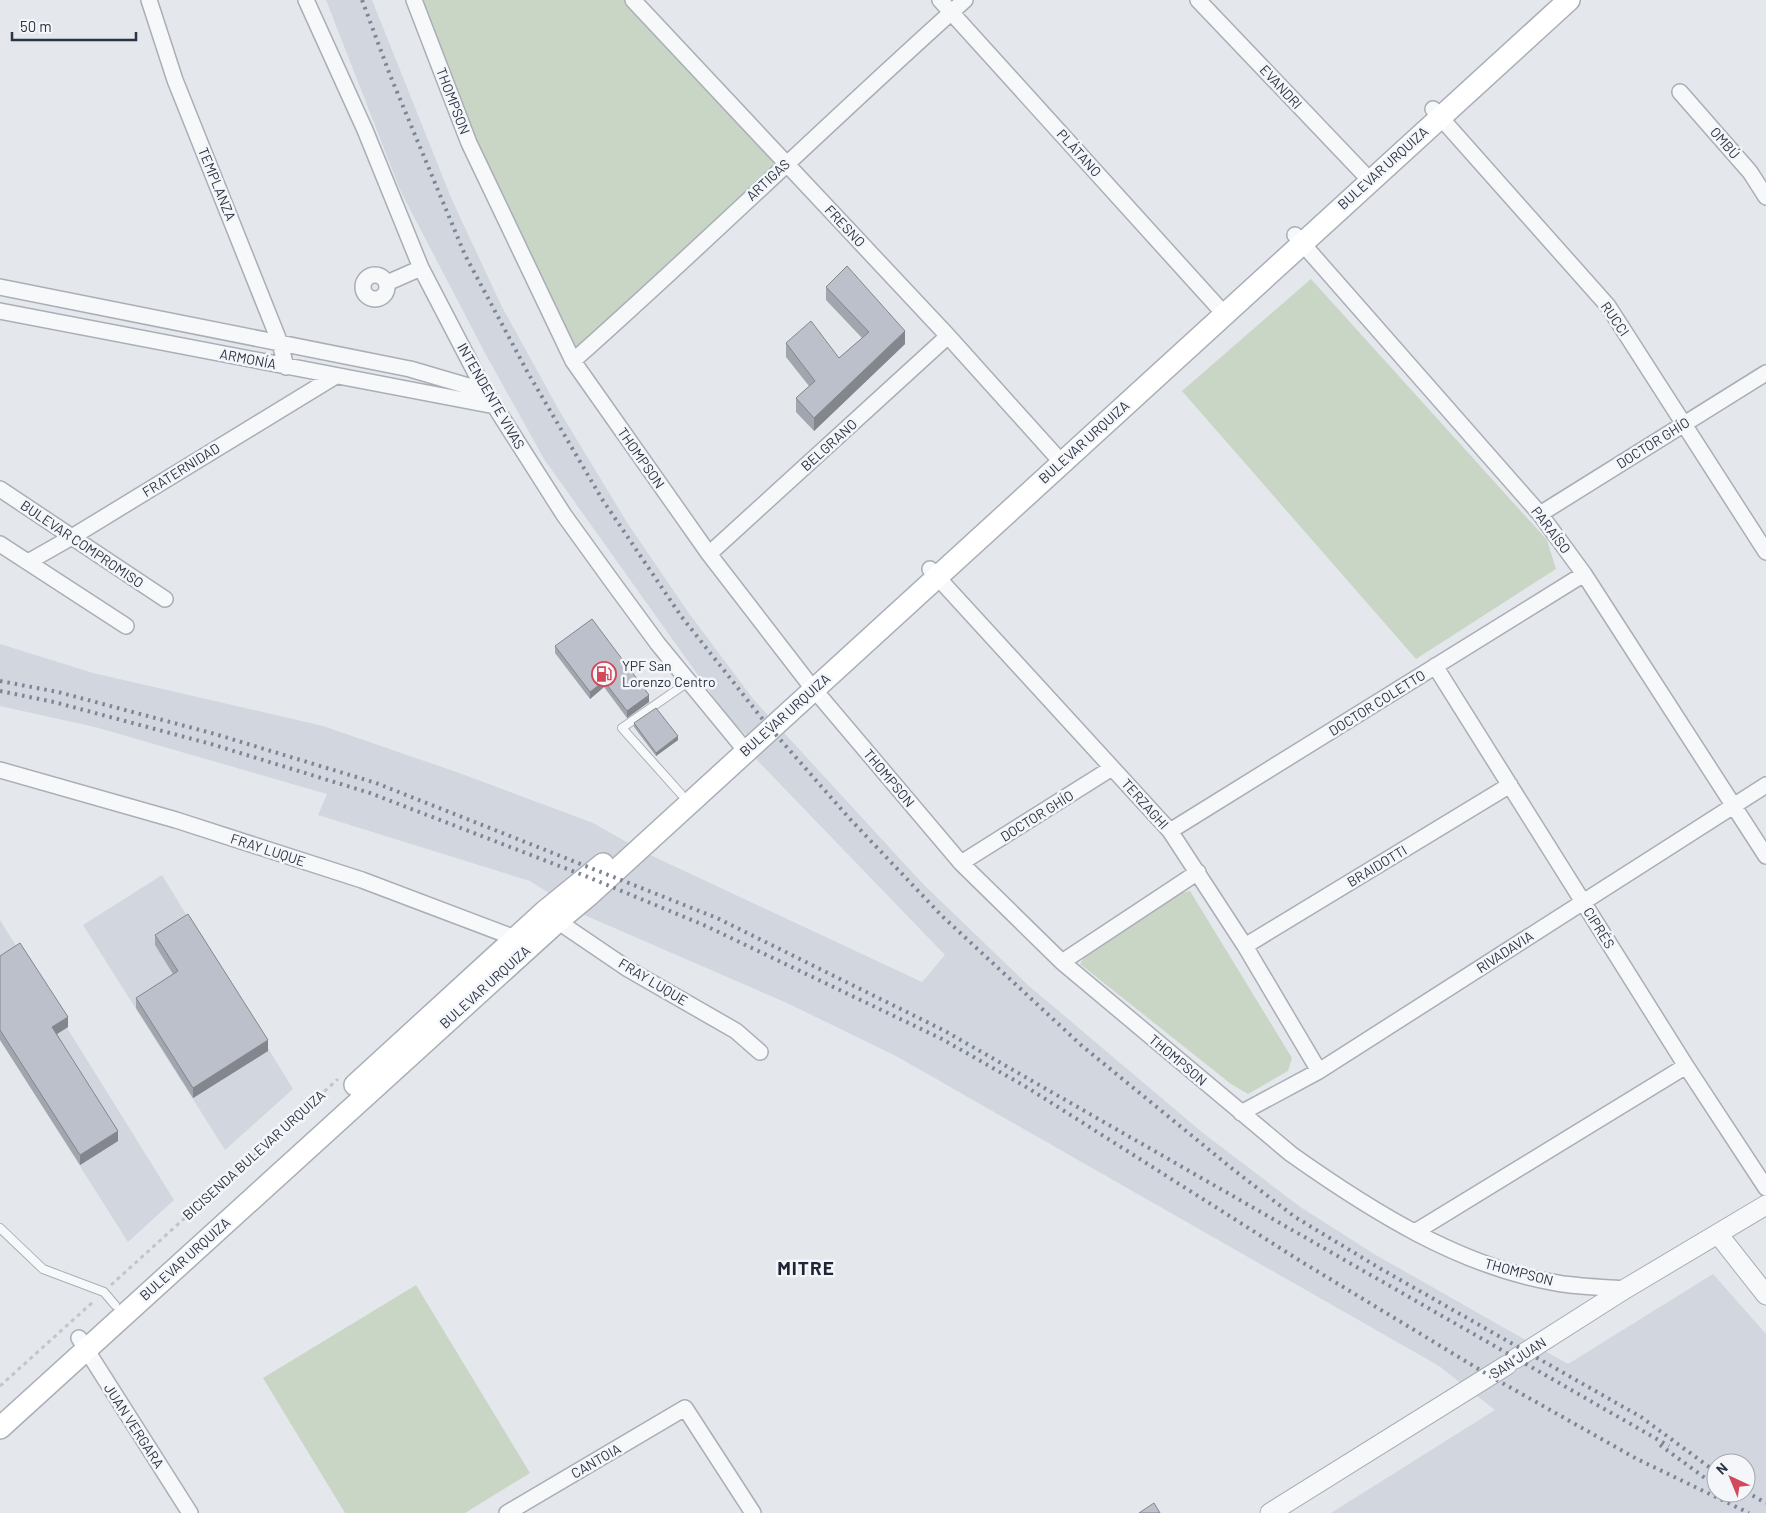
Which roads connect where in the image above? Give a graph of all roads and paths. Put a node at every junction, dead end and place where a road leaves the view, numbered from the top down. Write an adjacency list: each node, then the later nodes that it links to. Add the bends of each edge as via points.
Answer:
1 (149, 0): 23 (street, TEMPLANZA, via 175,80)
2 (306, 0): 17 (street, INTENDENTE VIVAS, via 365,130)
3 (414, 0): 24 (street, THOMPSON, via 469,144)
4 (633, 0): 13 (street, FRESNO)
5 (940, 0): 10 (street, PLÁTANO)
6 (965, 0): 10 (street, ARTIGAS)
7 (1198, 0): 14 (street, EVANDRI)
8 (1548, 0): 12 (main road, BULEVAR URQUIZA)
9 (1569, 0): 12 (main road, BULEVAR URQUIZA)
10 (951, 12): 13 (street, ARTIGAS); 20 (street, PLÁTANO)
11 (1680, 92): 15 (street, OMBÚ, via 1750,172)
12 (1437, 113): 14 (main road, BULEVAR URQUIZA); 16 (main road, BULEVAR URQUIZA); 30 (street, RUCCI, via 1608,306)
13 (786, 163): 22 (street, FRESNO); 24 (street, ARTIGAS)
14 (1363, 173): 16 (main road, BULEVAR URQUIZA)
15 (1766, 197)
16 (1299, 238): 20 (main road, BULEVAR URQUIZA); 33 (street, PARAÍSO); 39 (main road, BULEVAR URQUIZA)
17 (421, 268): 18 (street); 28 (street, INTENDENTE VIVAS)
18 (387, 283)
19 (0, 287): 23 (street, ARMONÍA)
20 (1218, 306): 31 (main road, BULEVAR URQUIZA)
21 (0, 311): 25 (street, ARMONÍA)
22 (948, 336): 31 (street, FRESNO); 37 (street, BELGRANO)
23 (280, 343): 25 (street, TEMPLANZA); 28 (street, ARMONÍA, via 410,368)
24 (573, 361): 37 (street, THOMPSON)
25 (286, 367): 27 (street, ARMONÍA)
26 (1766, 373): 30 (street, DOCTOR GHÍO)
27 (334, 377): 29 (street, ARMONÍA); 34 (street, FRATERNIDAD)
28 (485, 391): 29 (street, INTENDENTE VIVAS)
29 (495, 406): 44 (street, INTENDENTE VIVAS, via 576,532)
30 (1684, 424): 33 (street, DOCTOR GHÍO); 36 (street, RUCCI)
31 (1055, 455): 39 (main road, BULEVAR URQUIZA)
32 (0, 489): 34 (street, BULEVAR COMPROMISO)
33 (1540, 514): 40 (street, PARAÍSO)
34 (72, 537): 38 (street, FRATERNIDAD); 41 (street, BULEVAR COMPROMISO)
35 (0, 544): 38 (street)
36 (1766, 552)
37 (709, 554): 45 (street, THOMPSON)
38 (28, 562): 42 (street)
39 (933, 573): 45 (main road, BULEVAR URQUIZA); 47 (street, TERZAGHI)
40 (1584, 574): 43 (street, DOCTOR COLETTO); 52 (street, PARAÍSO)
41 (165, 599)
42 (126, 626)
43 (1435, 666): 49 (street, CIPRÉS); 53 (street, DOCTOR COLETTO)
44 (688, 682): 46 (street, INTENDENTE VIVAS); 51 (lane, via 622,728)
45 (811, 685): 46 (main road, BULEVAR URQUIZA); 55 (street, THOMPSON)
46 (742, 747): 51 (main road, BULEVAR URQUIZA); 58 (main road, BULEVAR URQUIZA)
47 (1112, 768): 53 (street, TERZAGHI); 55 (street, DOCTOR GHÍO)
48 (0, 770): 59 (street, FRAY LUQUE, via 176,820 362,880)
49 (1510, 785): 57 (street, CIPRÉS); 60 (street, BRAIDOTTI)
50 (1766, 785): 52 (street, RIVADAVIA)
51 (681, 794): 58 (main road, BULEVAR URQUIZA)
52 (1734, 806): 54 (street, PARAÍSO); 57 (street, RIVADAVIA)
53 (1170, 831): 56 (street, TERZAGHI)
54 (1766, 856)
55 (961, 863): 61 (street, THOMPSON)
56 (1198, 872): 60 (street, TERZAGHI); 61 (street)
57 (1583, 902): 63 (street, CIPRÉS); 64 (street, RIVADAVIA)
58 (551, 916): 59 (main road, BULEVAR URQUIZA); 62 (street, FRAY LUQUE, via 628,969 736,1031)
59 (524, 941): 74 (main road, BULEVAR URQUIZA); 75 (main road, BULEVAR URQUIZA)
60 (1245, 946): 64 (street, TERZAGHI)
61 (1062, 962): 66 (street, THOMPSON)
62 (760, 1052)
63 (1686, 1066): 67 (street, CIPRÉS); 70 (street)
64 (1318, 1071): 66 (street, RIVADAVIA)
65 (344, 1073): 74 (path, BICISENDA BULEVAR URQUIZA)
66 (1242, 1113): 70 (street, THOMPSON, via 1326,1179)
67 (1766, 1188)
68 (1766, 1205): 71 (street, SAN JUAN)
69 (0, 1228): 74 (lane, via 43,1270)
70 (1415, 1232): 72 (street, THOMPSON, via 1485,1264 1556,1283)
71 (1718, 1234): 72 (street, SAN JUAN); 73 (street)
72 (1625, 1289): 79 (street, SAN JUAN)
73 (1766, 1295)
74 (109, 1298): 75 (main road, BULEVAR URQUIZA); 76 (path, BICISENDA BULEVAR URQUIZA)
75 (82, 1344): 77 (main road, BULEVAR URQUIZA); 78 (main road, BULEVAR URQUIZA); 80 (street, JUAN VERGARA)
76 (0, 1386)
77 (0, 1410)
78 (0, 1428)
79 (1292, 1507): 83 (street, SAN JUAN)
80 (190, 1513)
81 (508, 1513): 82 (street, CANTOIA, via 686,1408)
82 (753, 1513)
83 (1270, 1513)

